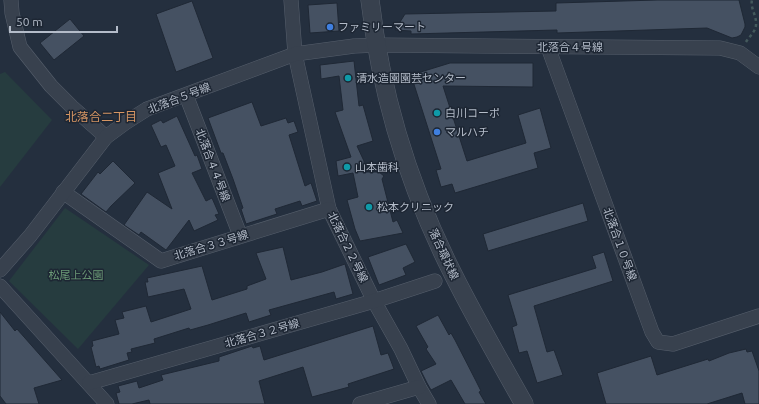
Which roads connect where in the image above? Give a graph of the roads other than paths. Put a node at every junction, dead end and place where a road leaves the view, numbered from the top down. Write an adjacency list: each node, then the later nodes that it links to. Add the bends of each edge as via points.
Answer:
1 (11, 0): 9 (street, via 20,47 51,86)
2 (291, 0): 6 (street, 北落合２２号線)
3 (370, 0): 4 (street, 落合環状線)
4 (376, 45): 5 (street, 北落合４号線); 6 (street, 北落合５号線); 23 (street, 落合環状線, via 404,156 430,226 453,274)
5 (548, 47): 7 (street, 北落合４号線, via 720,48 740,53); 17 (street, 北落合１０号線, via 658,342 673,344)
6 (295, 54): 8 (street, 北落合５号線); 11 (street, 北落合２２号線)
7 (759, 66)
8 (186, 96): 9 (street, 北落合５号線, via 147,109); 12 (street, 北落合４４号線)
9 (106, 137): 10 (street, 北落合５号線)
10 (63, 192): 12 (street, 北落合３３号線, via 161,260); 13 (street, 北落合５号線)
11 (329, 209): 12 (street, 北落合３３号線); 16 (street, 北落合２２号線)
12 (240, 235)
13 (0, 270)
14 (434, 281): 16 (street, 北落合３２号線)
15 (0, 286): 18 (street)
16 (374, 301): 18 (street, 北落合３２号線); 19 (street, 北落合２２号線)
17 (759, 316)
18 (89, 383): 20 (street)
19 (419, 387): 21 (street); 22 (street, 北落合２２号線)
20 (107, 404)
21 (360, 404)
22 (429, 404)
23 (524, 404)

